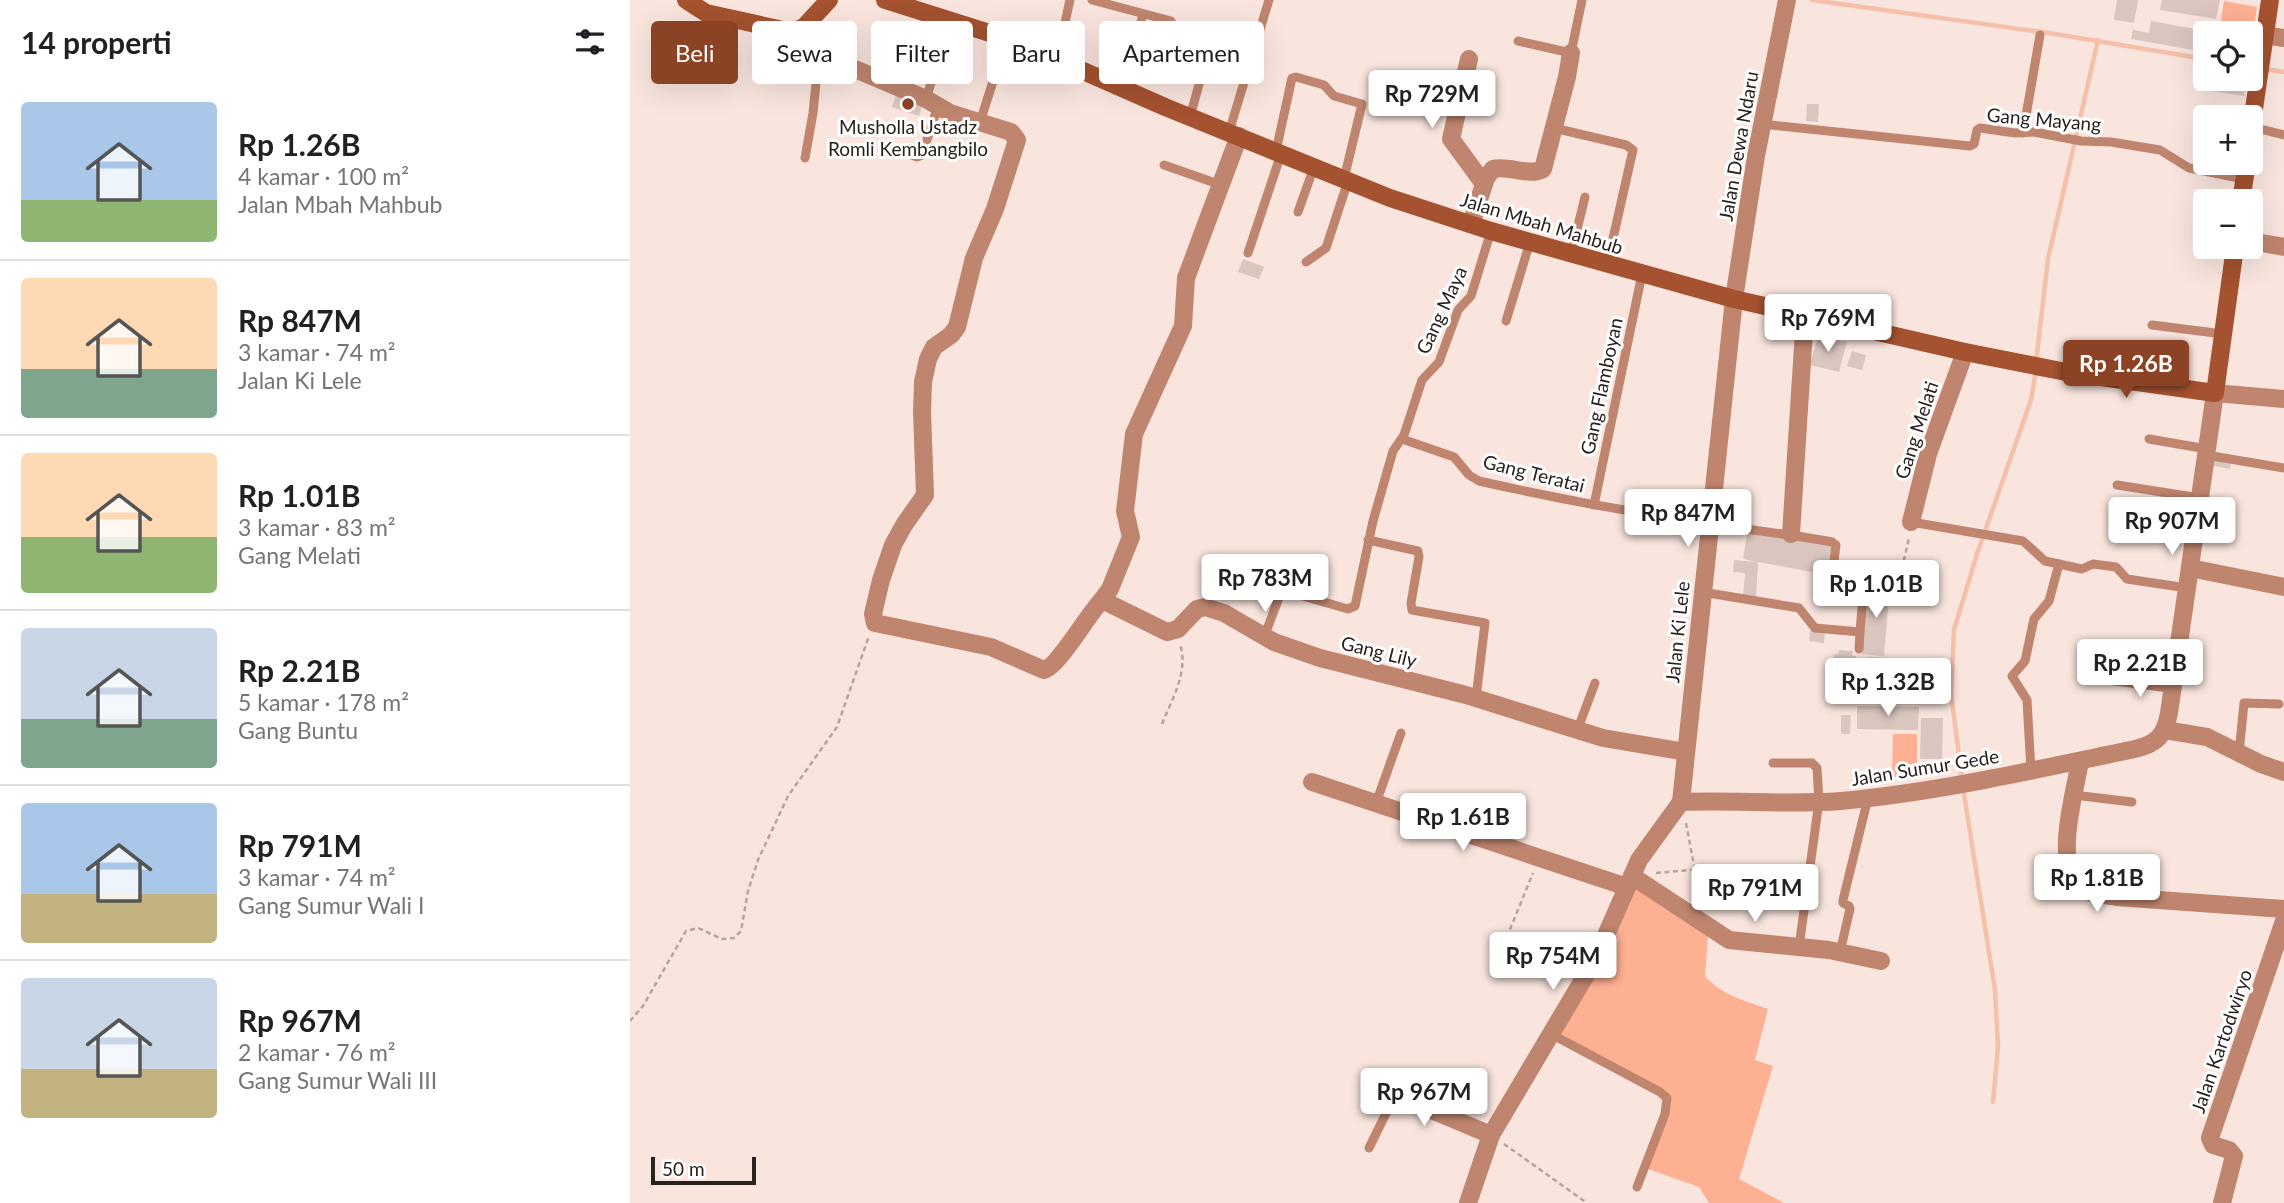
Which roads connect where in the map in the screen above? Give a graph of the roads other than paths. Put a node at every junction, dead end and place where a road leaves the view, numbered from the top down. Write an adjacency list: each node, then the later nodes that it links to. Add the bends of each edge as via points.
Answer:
1 (686, 0): 15 (street, via 701,11)
2 (829, 0): 12 (street)
3 (884, 0): 11 (street, Jalan Mbah Mahbub)
4 (1070, 0): 13 (lane)
5 (1092, 0): 10 (lane)
6 (1269, 0): 37 (lane)
7 (1582, 0): 22 (lane)
8 (1787, 0): 33 (street, Jalan Dewa Ndaru)
9 (2270, 0): 18 (street)
10 (1143, 14): 14 (lane); 29 (lane)
11 (951, 20): 16 (street, Jalan Mbah Mahbub); 30 (lane)
12 (808, 21)
13 (1065, 21)
14 (1171, 21)
15 (752, 24)
16 (987, 32)
17 (2040, 35): 35 (lane)
18 (2265, 35): 19 (street); 21 (street)
19 (2284, 38)
20 (1518, 41): 22 (lane)
21 (2263, 44)
22 (1571, 53): 34 (street)
23 (1469, 59): 46 (street, via 1451,139)
24 (857, 70): 30 (street)
25 (1085, 71): 29 (street, Jalan Mbah Mahbub)
26 (816, 84): 41 (lane)
27 (992, 84): 32 (lane)
28 (1199, 84): 31 (lane)
29 (1124, 88): 31 (street, Jalan Mbah Mahbub)
30 (932, 103): 32 (street); 39 (lane, via 922,155)
31 (1190, 117): 37 (street, Jalan Mbah Mahbub)
32 (980, 122): 85 (street, via 1011,132 1017,142 974,258 957,327 934,347 928,359 922,412 925,495 888,558 874,621 991,647 1047,670)
33 (1762, 124): 35 (lane, Gang Mayang, via 1970,146 1980,128); 61 (street, Jalan Dewa Ndaru)
34 (1554, 128): 46 (street, via 1541,171 1495,168); 59 (lane, via 1633,150)
35 (2023, 133): 44 (lane, Gang Mayang, via 2160,150)
36 (2263, 133): 38 (lane)
37 (1234, 134): 40 (street, Jalan Mbah Mahbub); 47 (street)
38 (2284, 135)
39 (901, 152)
40 (1278, 152): 43 (street, Jalan Mbah Mahbub); 45 (lane, via 1291,81 1296,77 1324,85 1333,95 1360,102 1362,107); 55 (lane)
41 (805, 158)
42 (1164, 165): 47 (lane)
43 (1314, 167): 45 (street, Jalan Mbah Mahbub); 49 (lane)
44 (2193, 168)
45 (1346, 180): 50 (street, Jalan Mbah Mahbub); 58 (lane, via 1326,248)
46 (1485, 184): 50 (street)
47 (1220, 185): 85 (street, via 1186,278 1183,326 1134,434 1125,511 1130,537)
48 (1585, 197): 56 (lane)
49 (1298, 212)
50 (1471, 224): 51 (street, Jalan Mbah Mahbub)
51 (1491, 231): 52 (street, Jalan Mbah Mahbub); 69 (lane, Gang Maya, via 1471,294 1459,308 1439,362 1422,380)
52 (1530, 242): 56 (street, Jalan Mbah Mahbub); 63 (lane)
53 (2263, 243): 54 (street)
54 (2284, 247)
55 (1248, 253)
56 (1571, 254): 59 (street, Jalan Mbah Mahbub)
57 (2233, 259): 65 (street)
58 (1307, 262)
59 (1607, 265): 60 (street, Jalan Mbah Mahbub)
60 (1642, 274): 61 (street, Jalan Mbah Mahbub); 75 (lane, Gang Flamboyan)
61 (1734, 299): 62 (street, Jalan Mbah Mahbub); 77 (street, Jalan Ki Lele)
62 (1805, 316): 66 (street, Jalan Mbah Mahbub); 78 (street)
63 (1506, 321)
64 (2152, 325): 65 (lane)
65 (2223, 334): 67 (street)
66 (1965, 352): 67 (street, Jalan Mbah Mahbub); 76 (street, Gang Melati, via 1928,454)
67 (2214, 393): 68 (street); 71 (street)
68 (2284, 399)
69 (1402, 439): 75 (lane, Gang Teratai, via 1454,457 1479,481); 79 (lane, Gang Maya, via 1385,474)
70 (2149, 439): 71 (lane)
71 (2206, 452): 72 (lane); 74 (street)
72 (2284, 468)
73 (2116, 485): 74 (lane)
74 (2200, 498): 81 (street)
75 (1594, 505): 77 (lane, Gang Teratai)
76 (1912, 522): 80 (lane, via 2023,541 2042,560)
77 (1709, 524): 78 (lane, Gang Teratai); 84 (street, Jalan Ki Lele)
78 (1791, 534): 86 (lane, Gang Teratai, via 1834,543 1832,577 1864,582)
79 (1368, 540): 87 (lane, Gang Maya, via 1353,608 1282,590); 92 (lane, via 1419,553 1412,610 1485,623)
80 (2059, 564): 83 (lane, via 2082,569 2093,564 2116,567 2128,579); 101 (lane, via 2049,601 2034,619 2025,661 2012,674 2027,700)
81 (2190, 568): 82 (street); 83 (street)
82 (2284, 587)
83 (2187, 588): 91 (street)
84 (1703, 592): 86 (lane, via 1797,607 1815,628); 97 (street, Jalan Ki Lele)
85 (1102, 600): 87 (street, Gang Lily, via 1167,632 1176,631 1205,607)
86 (1860, 632): 88 (lane)
87 (1264, 636): 92 (street, Gang Lily, via 1320,658)
88 (1859, 649)
89 (2112, 676): 91 (street)
90 (1595, 683): 95 (lane)
91 (2173, 684): 94 (street)
92 (1476, 698): 95 (street, Gang Lily)
93 (2279, 704): 98 (lane, via 2244,703)
94 (2165, 730): 98 (street, via 2204,736); 99 (street, Jalan Sumur Gede, via 2145,746)
95 (1577, 731): 97 (street, Gang Lily)
96 (1401, 733): 109 (lane)
97 (1686, 751): 106 (street, Jalan Ki Lele)
98 (2239, 753): 102 (street)
99 (2080, 761): 101 (street, Jalan Sumur Gede); 104 (street)
100 (1773, 763): 107 (lane, via 1815,765)
101 (2031, 771): 105 (street, Jalan Sumur Gede)
102 (2284, 772)
103 (1312, 782): 109 (street)
104 (2074, 795): 108 (lane); 111 (street, via 2065,855 2070,875 2084,889 2117,897)
105 (1868, 797): 107 (street, Jalan Sumur Gede); 114 (lane, via 1843,900 1850,909)
106 (1681, 802): 107 (street, Jalan Sumur Gede); 110 (street, via 1643,854)
107 (1819, 802): 113 (lane)
108 (2132, 802)
109 (1376, 803): 110 (street, via 1539,858)
110 (1629, 882): 113 (street, via 1729,940); 116 (street, via 1596,958)
111 (2284, 909)
112 (2284, 921): 123 (street, Jalan Kartodwiryo, via 2210,1138 2234,1156)
113 (1799, 947): 114 (street)
114 (1840, 952): 115 (street)
115 (1881, 961)
116 (1551, 1034): 119 (street); 121 (lane, via 1667,1098)
117 (1372, 1085): 118 (street)
118 (1395, 1095): 119 (street); 120 (lane)
119 (1490, 1135): 122 (street)
120 (1369, 1148)
121 (1637, 1187)
122 (1468, 1203)
123 (2222, 1203)

